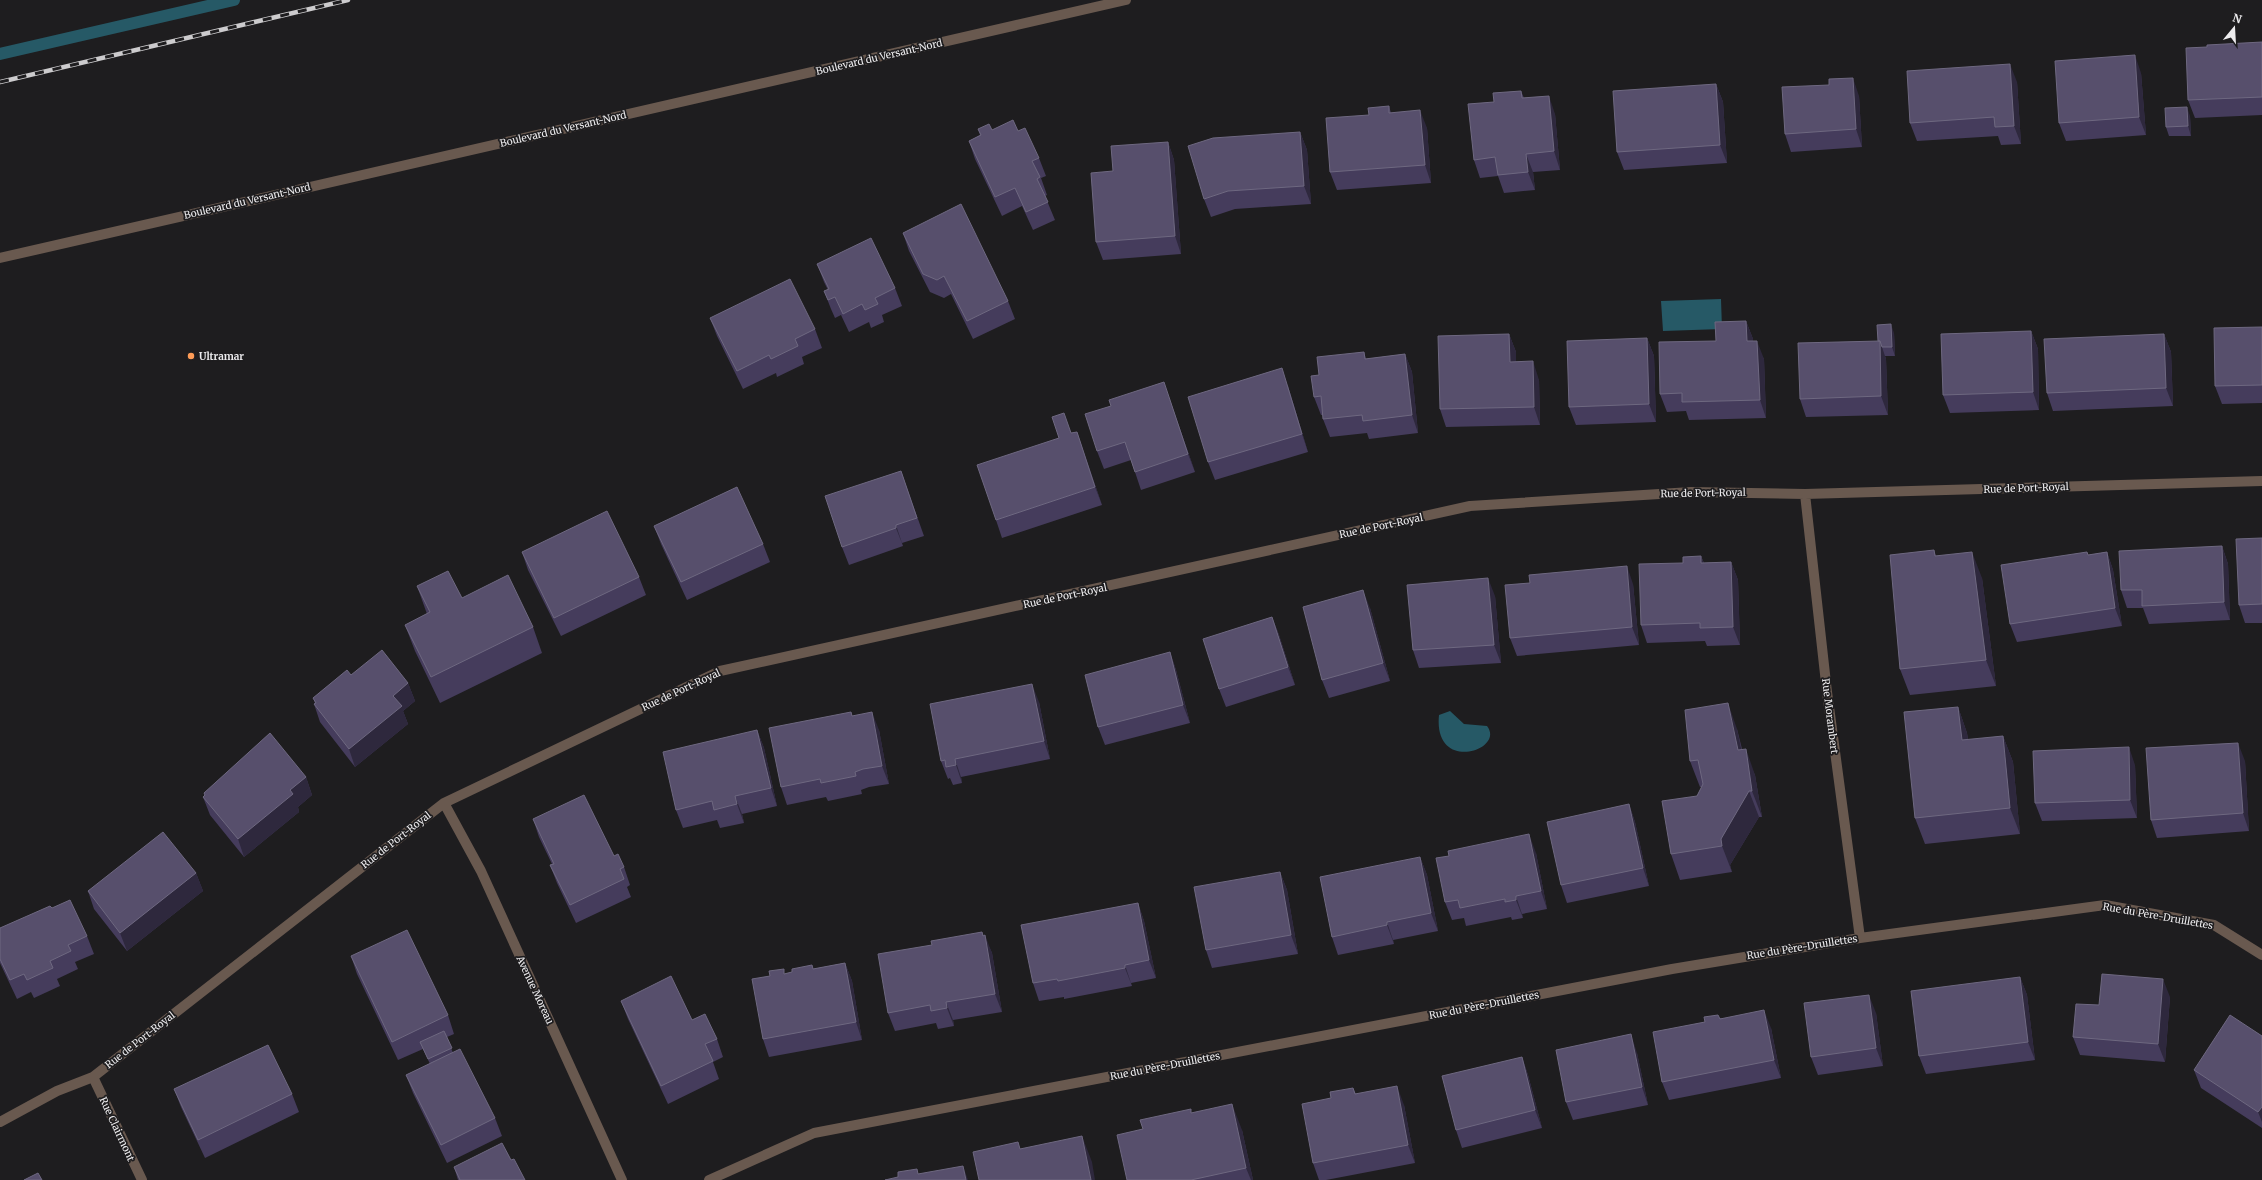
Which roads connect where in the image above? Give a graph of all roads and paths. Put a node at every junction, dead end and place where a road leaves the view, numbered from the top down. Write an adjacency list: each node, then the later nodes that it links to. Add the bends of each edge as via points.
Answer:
1 (1126, 0): 2 (street, Boulevard du Versant-Nord)
2 (0, 258)
3 (2262, 481): 4 (street, Rue de Port-Royal)
4 (1805, 494): 5 (street, Rue de Port-Royal, via 1691,492 1470,506 720,671); 6 (street, Rue Morambert, via 1827,692)
5 (444, 803): 8 (street, Rue de Port-Royal); 11 (street, Avenue Moreau, via 481,872)
6 (1860, 938): 7 (street, Rue du Père-Druillettes, via 2105,905 2214,925); 12 (street, Rue du Père-Druillettes, via 1672,969 814,1133)
7 (2262, 955)
8 (93, 1077): 9 (street, Rue de Port-Royal, via 57,1091); 10 (street, Rue Clairmont)
9 (0, 1122)
10 (142, 1180)
11 (622, 1180)
12 (709, 1180)

